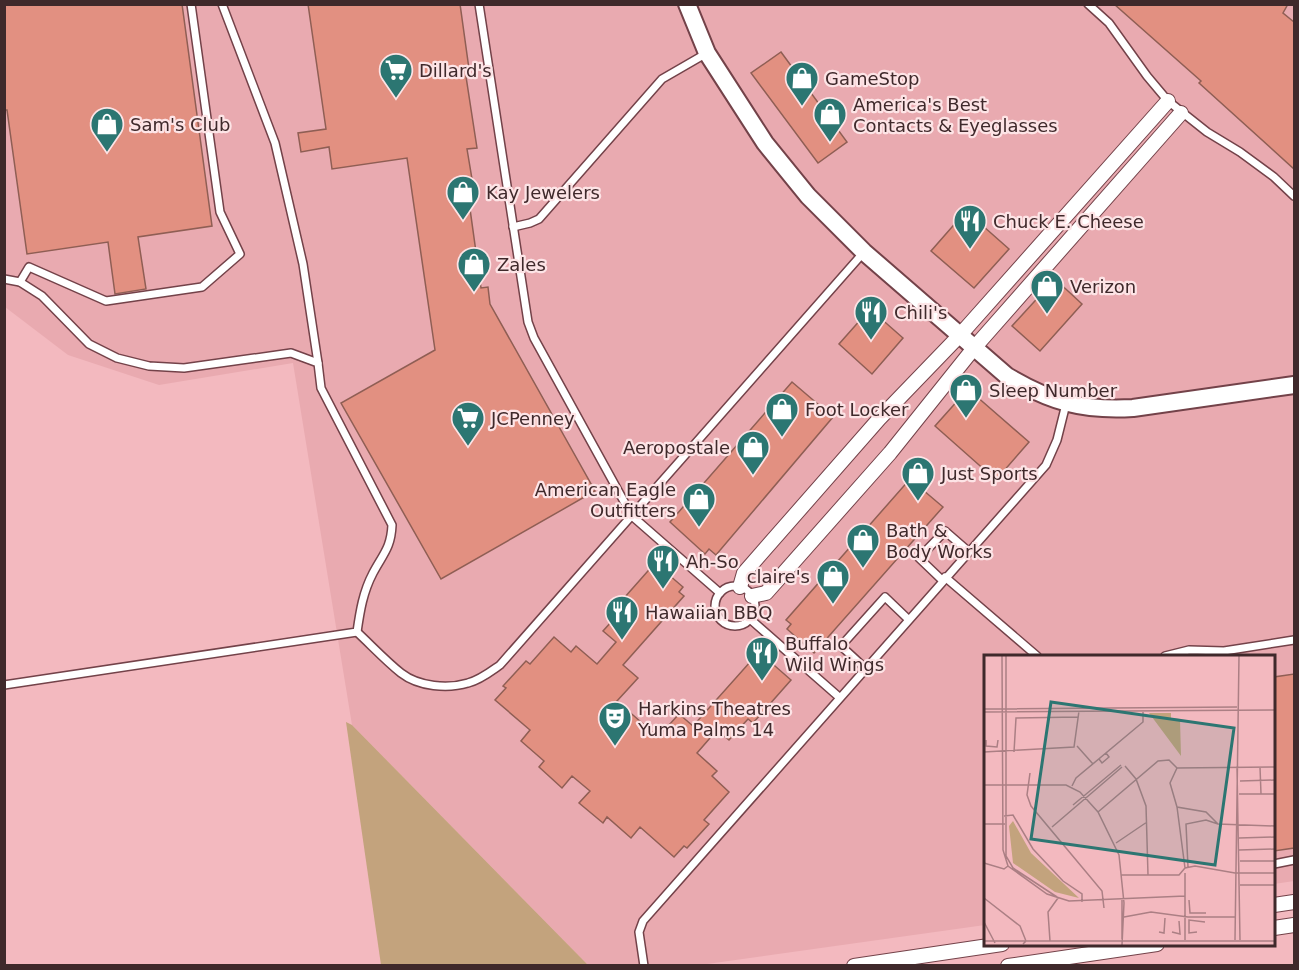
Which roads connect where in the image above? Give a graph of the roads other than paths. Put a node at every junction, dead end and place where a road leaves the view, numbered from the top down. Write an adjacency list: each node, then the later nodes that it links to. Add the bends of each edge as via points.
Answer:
1 (191, 4): 13 (lane, via 220,212 240,254 202,287 106,301 29,267)
2 (222, 4): 16 (lane, via 275,143 303,264)
3 (479, 4): 10 (lane)
4 (687, 4): 6 (street)
5 (1088, 4): 7 (lane, via 1109,23)
6 (707, 53): 10 (lane, via 662,78 539,219); 11 (street, via 765,143 808,196)
7 (1168, 101): 8 (lane); 14 (street)
8 (1181, 113): 9 (lane, via 1274,177); 15 (street)
9 (1294, 196)
10 (513, 227): 19 (lane, via 534,339)
11 (864, 252): 14 (street); 19 (lane)
12 (4, 279): 13 (lane)
13 (20, 282): 16 (lane, via 42,296 89,344 117,358 149,366 184,368 291,353)
14 (960, 335): 15 (street); 22 (street, via 879,419 744,573)
15 (974, 348): 18 (street, via 1007,376); 24 (street, via 890,453 766,593)
16 (318, 363): 27 (lane, via 321,388 392,525 391,540 362,601)
17 (1294, 385): 18 (street, via 1133,408)
18 (1066, 404): 20 (lane, via 1046,465)
19 (632, 516): 23 (lane); 27 (lane, via 500,665 484,677 448,687 424,684 403,675)
20 (968, 551): 21 (lane); 21 (lane, via 945,531 919,558)
21 (944, 579): 26 (lane); 29 (lane)
22 (740, 587): 23 (lane, via 729,587); 24 (lane)
23 (720, 593): 25 (lane, via 716,604 722,621 733,626)
24 (752, 596): 25 (lane, via 755,608)
25 (750, 619): 33 (lane)
26 (908, 619): 31 (lane); 31 (lane, via 885,597 841,646)
27 (357, 632): 32 (lane)
28 (1294, 640): 30 (lane)
29 (1035, 655)
30 (1172, 655)
31 (865, 668): 33 (lane)
32 (4, 686)
33 (839, 697): 43 (lane, via 642,921 639,932)
34 (1294, 860): 35 (lane)
35 (1275, 864)
36 (1294, 902): 37 (street)
37 (1275, 905)
38 (1294, 925): 39 (street)
39 (1275, 928)
40 (995, 946): 44 (street)
41 (1141, 946): 42 (street)
42 (1094, 949): 45 (street)
43 (644, 966)
44 (854, 966)
45 (1008, 966)

